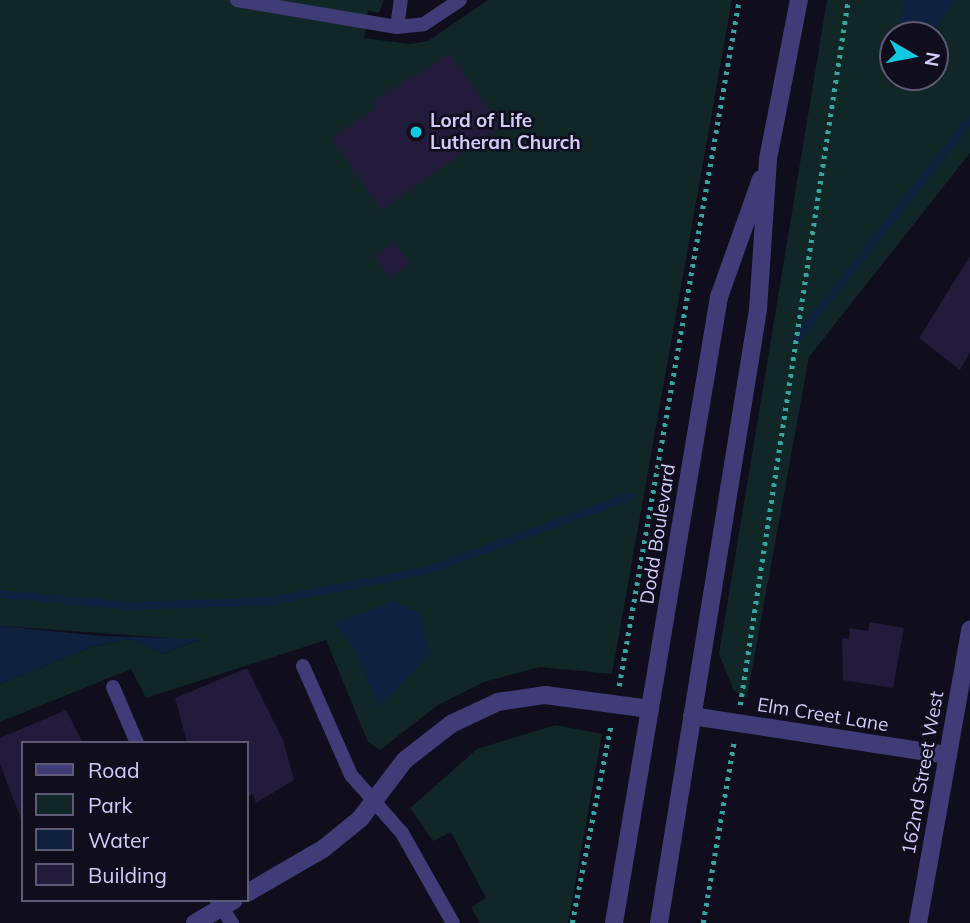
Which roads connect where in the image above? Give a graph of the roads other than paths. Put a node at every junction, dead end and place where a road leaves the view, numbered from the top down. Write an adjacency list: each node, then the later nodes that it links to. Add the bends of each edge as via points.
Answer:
1 (237, 0): 5 (lane)
2 (401, 0): 5 (lane)
3 (460, 0): 5 (lane, via 424,24)
4 (799, 0): 6 (street, Dodd Boulevard)
5 (397, 27)
6 (768, 159): 10 (street, Dodd Boulevard, via 719,298); 11 (street, Dodd Boulevard, via 758,310)
7 (970, 630): 13 (street, 162nd Street West)
8 (303, 666): 14 (lane, via 352,775)
9 (113, 687): 12 (lane)
10 (650, 709): 14 (street, via 545,695 498,702 451,724 405,760); 20 (street, Dodd Boulevard)
11 (692, 716): 13 (street, Elm Creet Lane); 21 (street, Dodd Boulevard)
12 (136, 741)
13 (948, 755): 22 (street, 162nd Street West)
14 (375, 799): 15 (street, via 323,849); 19 (lane, via 402,833)
15 (248, 892)
16 (224, 903): 17 (street); 18 (lane)
17 (195, 923)
18 (232, 923)
19 (453, 923)
20 (614, 923)
21 (659, 923)
22 (918, 923)

